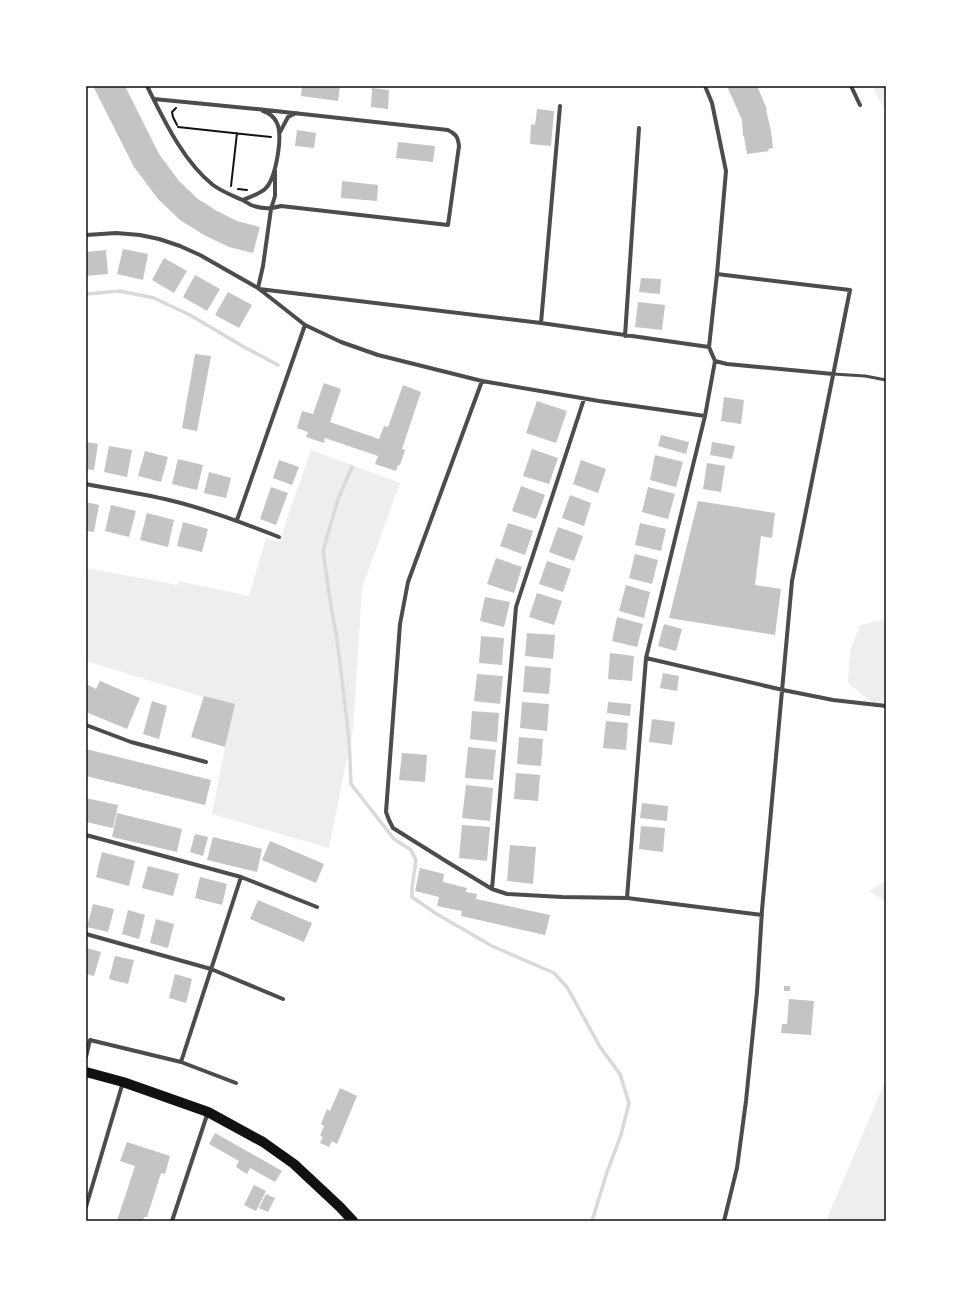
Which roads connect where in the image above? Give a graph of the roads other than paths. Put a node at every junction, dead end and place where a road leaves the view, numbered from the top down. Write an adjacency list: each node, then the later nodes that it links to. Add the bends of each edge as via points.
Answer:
1 (147, 86): 4 (street)
2 (705, 86): 15 (street, via 712,103 726,171)
3 (851, 86): 5 (street)
4 (154, 99): 7 (street); 12 (street, via 185,154 198,171 214,186)
5 (860, 105)
6 (560, 106): 17 (street)
7 (258, 109): 8 (street); 10 (street, via 270,114 277,122)
8 (297, 113): 10 (street, via 288,117); 13 (street, via 448,130 455,134 459,146 448,225 281,206)
9 (639, 128): 19 (street)
10 (280, 132): 11 (street)
11 (275, 170): 12 (street, via 266,188); 13 (street, via 276,187)
12 (243, 200): 13 (street, via 251,205)
13 (271, 209): 16 (street, via 264,266)
14 (86, 235): 16 (street, via 116,233 159,239 200,255)
15 (717, 274): 20 (street); 22 (street, via 850,290)
16 (258, 288): 17 (street); 18 (street)
17 (541, 323): 19 (street)
18 (305, 325): 24 (street, via 341,342 378,355); 28 (street)
19 (625, 336): 20 (street)
20 (709, 347): 21 (street)
21 (715, 361): 22 (street); 26 (street)
22 (833, 374): 23 (lane); 31 (street, via 792,581)
23 (886, 380)
24 (482, 381): 25 (street); 37 (street, via 408,582 400,624 386,812 393,828)
25 (584, 399): 26 (street); 37 (street, via 516,607)
26 (705, 416): 30 (street)
27 (86, 484): 28 (street, via 177,502)
28 (237, 520): 29 (street)
29 (279, 537)
30 (646, 658): 31 (street); 38 (street)
31 (782, 690): 32 (street, via 833,700); 40 (street)
32 (886, 706)
33 (86, 725): 34 (street, via 131,742)
34 (206, 762)
35 (86, 835): 36 (street)
36 (241, 877): 39 (street); 42 (street)
37 (492, 889): 38 (street, via 507,894)
38 (626, 898): 40 (street)
39 (317, 907)
40 (762, 915): 54 (street, via 746,1101 737,1168)
41 (86, 934): 42 (street)
42 (211, 969): 43 (street); 46 (street)
43 (283, 999)
44 (88, 1039): 45 (street); 46 (street)
45 (86, 1057)
46 (181, 1062): 49 (street)
47 (86, 1072): 48 (main road)
48 (123, 1082): 50 (main road); 51 (street)
49 (236, 1083)
50 (208, 1112): 52 (street); 53 (main road, via 263,1142 294,1164)
51 (86, 1207)
52 (172, 1221)
53 (353, 1221)
54 (724, 1221)

